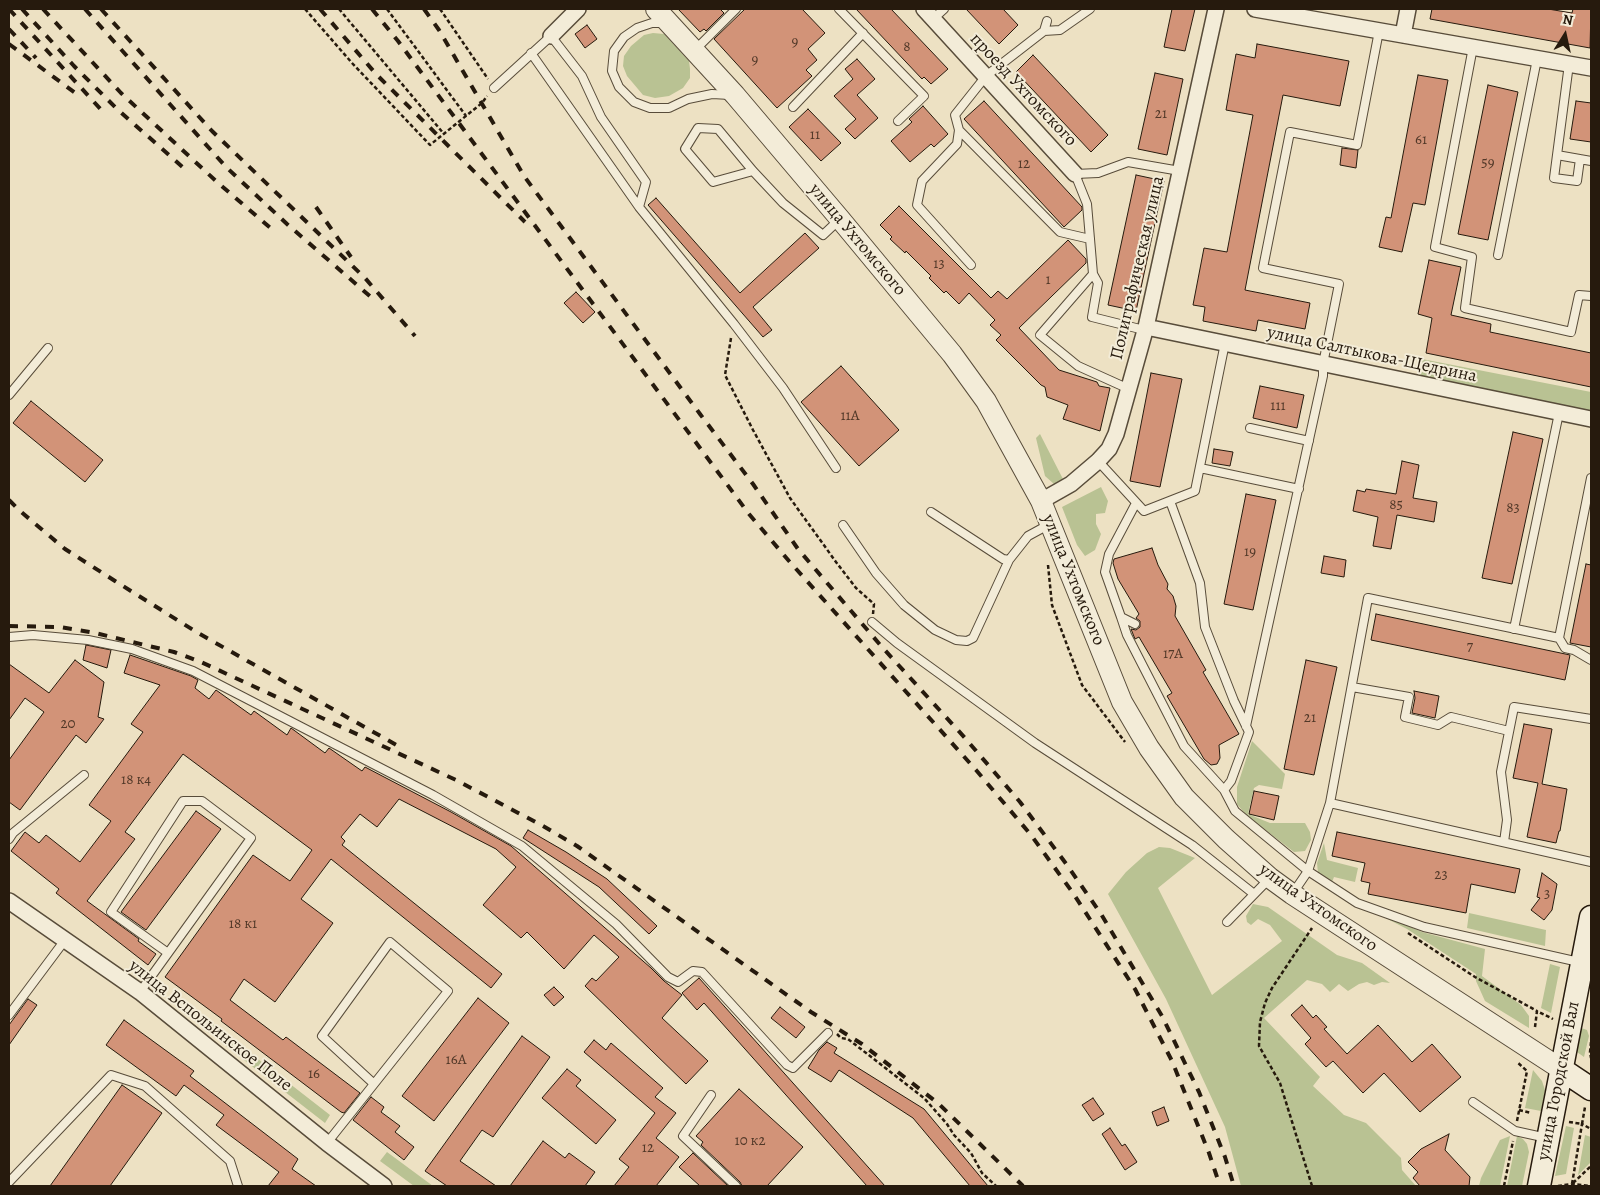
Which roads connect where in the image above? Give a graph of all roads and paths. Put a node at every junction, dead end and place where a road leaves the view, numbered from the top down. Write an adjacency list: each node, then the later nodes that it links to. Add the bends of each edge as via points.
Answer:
1 (305, 9): 34 (path, via 430,145)
2 (339, 9): 34 (path)
3 (386, 9): 31 (path)
4 (440, 9): 28 (path)
5 (578, 9): 20 (street)
6 (656, 9): 15 (street, улица Ухтомского)
7 (736, 9): 22 (lane)
8 (840, 9): 18 (lane)
9 (1090, 9): 16 (lane, via 1060,30)
10 (1216, 9): 39 (street, Полиграфическая улица)
11 (1255, 9): 17 (street)
12 (1408, 9): 19 (street)
13 (934, 12): 27 (street, проезд Ухтомского)
14 (1047, 21): 16 (lane)
15 (670, 24): 22 (street, улица Ухтомского); 29 (lane, via 652,23 624,38 614,51 612,71 618,87 634,102 650,108 669,108 688,99 712,94)
16 (1044, 31): 27 (lane)
17 (1379, 31): 19 (street); 52 (lane, via 1357,145 1290,132 1263,268 1339,284)
18 (863, 33): 30 (lane); 32 (lane, via 924,96)
19 (1403, 35): 21 (street)
20 (551, 36): 23 (lane); 41 (lane, via 582,76 601,117 646,182)
21 (1473, 47): 24 (street); 47 (lane, via 1435,247 1472,257 1464,308 1571,332 1579,295)
22 (695, 50): 29 (street, улица Ухтомского)
23 (531, 53): 28 (lane); 41 (lane)
24 (1538, 59): 25 (street); 44 (lane)
25 (1569, 64): 26 (street); 35 (lane)
26 (1591, 68)
27 (986, 76): 33 (lane, via 955,115); 40 (street, проезд Ухтомского)
28 (494, 88): 31 (path)
29 (735, 95): 42 (street, улица Ухтомского)
30 (793, 107)
31 (466, 116): 34 (path)
32 (898, 121)
33 (959, 130): 43 (lane, via 1060,232); 45 (lane, via 957,144 922,181 917,205)
34 (444, 134)
35 (1557, 155): 36 (lane); 36 (lane, via 1554,178 1577,181)
36 (1580, 159): 37 (lane)
37 (1591, 161)
38 (753, 171): 38 (lane, via 718,129 698,128 685,149 713,182); 42 (lane, via 783,203 823,235)
39 (1180, 171): 40 (lane, via 1128,162 1098,173); 49 (street, Полиграфическая улица)
40 (1075, 174): 43 (lane, via 1087,204)
41 (639, 207): 48 (lane)
42 (840, 219): 64 (street, улица Ухтомского, via 969,377)
43 (1090, 239): 46 (lane)
44 (1498, 255)
45 (970, 265)
46 (1092, 274): 49 (lane, via 1098,283 1092,317); 53 (lane, via 1040,335 1078,366)
47 (1591, 296)
48 (734, 324): 60 (lane, via 783,388); 72 (path, via 725,375 790,498 856,588 874,604)
49 (1145, 328): 50 (street, улица Салтыкова-Щедрина); 53 (street, Полиграфическая улица)
50 (1225, 343): 52 (street, улица Салтыкова-Щедрина); 61 (lane)
51 (48, 348): 54 (lane)
52 (1323, 364): 55 (street, улица Салтыкова-Щедрина); 58 (lane)
53 (1129, 389): 59 (street, Полиграфическая улица, via 1116,434 1109,449)
54 (9, 395)
55 (1559, 413): 56 (street, улица Салтыкова-Щедрина); 74 (lane)
56 (1591, 419)
57 (1250, 428): 58 (lane)
58 (1309, 441): 63 (lane)
59 (1098, 460): 64 (street, Полиграфическая улица, via 1071,484); 66 (lane)
60 (836, 468)
61 (1200, 468): 63 (lane); 65 (lane, via 1195,491)
62 (1591, 478): 76 (lane)
63 (1299, 489): 80 (lane)
64 (1041, 501): 68 (street, улица Ухтомского)
65 (1170, 501): 66 (lane, via 1144,511); 80 (lane, via 1200,583 1205,627)
66 (1136, 503): 71 (lane, via 1109,554 1105,572)
67 (931, 512): 70 (lane)
68 (1051, 524): 70 (lane, via 1028,536); 89 (street, улица Ухтомского, via 1110,676 1149,748 1184,797)
69 (843, 525): 70 (lane, via 876,574 904,605 934,630 956,640 973,638)
70 (1009, 560)
71 (1120, 618): 73 (lane); 83 (lane, via 1184,746)
72 (872, 622): 90 (lane, via 1035,743 1192,845)
73 (1135, 624)
74 (1514, 629): 76 (lane); 78 (lane, via 1368,598)
75 (9, 637): 105 (lane, via 32,635 88,640 132,649 193,670 433,795 522,846 604,914 668,977 678,982 693,971 702,972 787,1065 793,1068)
76 (1558, 638): 77 (lane, via 1566,648)
77 (1591, 660)
78 (1352, 686): 81 (lane, via 1409,697 1405,717 1438,725 1451,717); 84 (lane)
79 (1591, 719): 81 (lane, via 1514,707)
80 (1246, 726): 83 (lane, via 1249,732 1231,781)
81 (1509, 731): 86 (lane, via 1501,772 1508,820)
82 (84, 775): 85 (lane)
83 (1224, 790): 88 (lane, via 1235,811)
84 (1330, 803): 86 (lane); 88 (lane)
85 (9, 839)
86 (1504, 842): 87 (lane)
87 (1591, 862)
88 (1308, 871): 91 (lane); 99 (lane, via 1357,903 1424,927)
89 (1270, 878): 90 (lane); 91 (street, улица Ухтомского)
90 (1254, 894): 95 (lane)
91 (1292, 894): 93 (street, улица Ухтомского)
92 (9, 901): 97 (street, улица Вспольинское Поле)
93 (1322, 913): 108 (street, улица Ухтомского); 127 (path, via 1272,988 1260,1022 1259,1046 1280,1083)
94 (1591, 917): 99 (main road, улица Городской Вал)
95 (1227, 922)
96 (1404, 931): 101 (path, via 1475,977)
97 (65, 940): 100 (street, улица Вспольинское Поле); 102 (lane)
98 (168, 953): 98 (lane, via 111,912 183,802 202,801 251,838); 100 (lane)
99 (1587, 964): 108 (main road, улица Городской Вал)
100 (140, 992): 119 (street, улица Вспольинское Поле)
101 (1537, 1011): 103 (path); 104 (path)
102 (9, 1015)
103 (1552, 1019)
104 (1535, 1027)
105 (828, 1033): 126 (path, via 834,1031 841,1038 848,1039 924,1098 971,1152 982,1173)
106 (1591, 1042): 107 (path)
107 (1591, 1058)
108 (1561, 1069): 111 (main road); 118 (main road, улица Городской Вал)
109 (373, 1083): 109 (lane, via 448,992 390,942 322,1036); 119 (lane)
110 (711, 1095): 125 (lane, via 683,1136)
111 (1588, 1098): 116 (path)
112 (1473, 1102): 118 (lane, via 1515,1132)
113 (1519, 1110): 114 (path)
114 (1531, 1113)
115 (1566, 1122): 116 (path)
116 (1582, 1124): 117 (path); 122 (path)
117 (1591, 1129)
118 (1549, 1138): 128 (main road, улица Городской Вал)
119 (327, 1144): 124 (street, улица Вспольинское Поле)
120 (1591, 1166): 122 (path)
121 (9, 1182): 123 (lane, via 111,1075 145,1086 152,1092 230,1161)
122 (1572, 1184): 129 (path); 130 (path)
123 (238, 1186)
124 (384, 1186)
125 (736, 1186)
126 (996, 1186)
127 (1312, 1186)
128 (1539, 1186)
129 (1558, 1186)
130 (1591, 1186)

